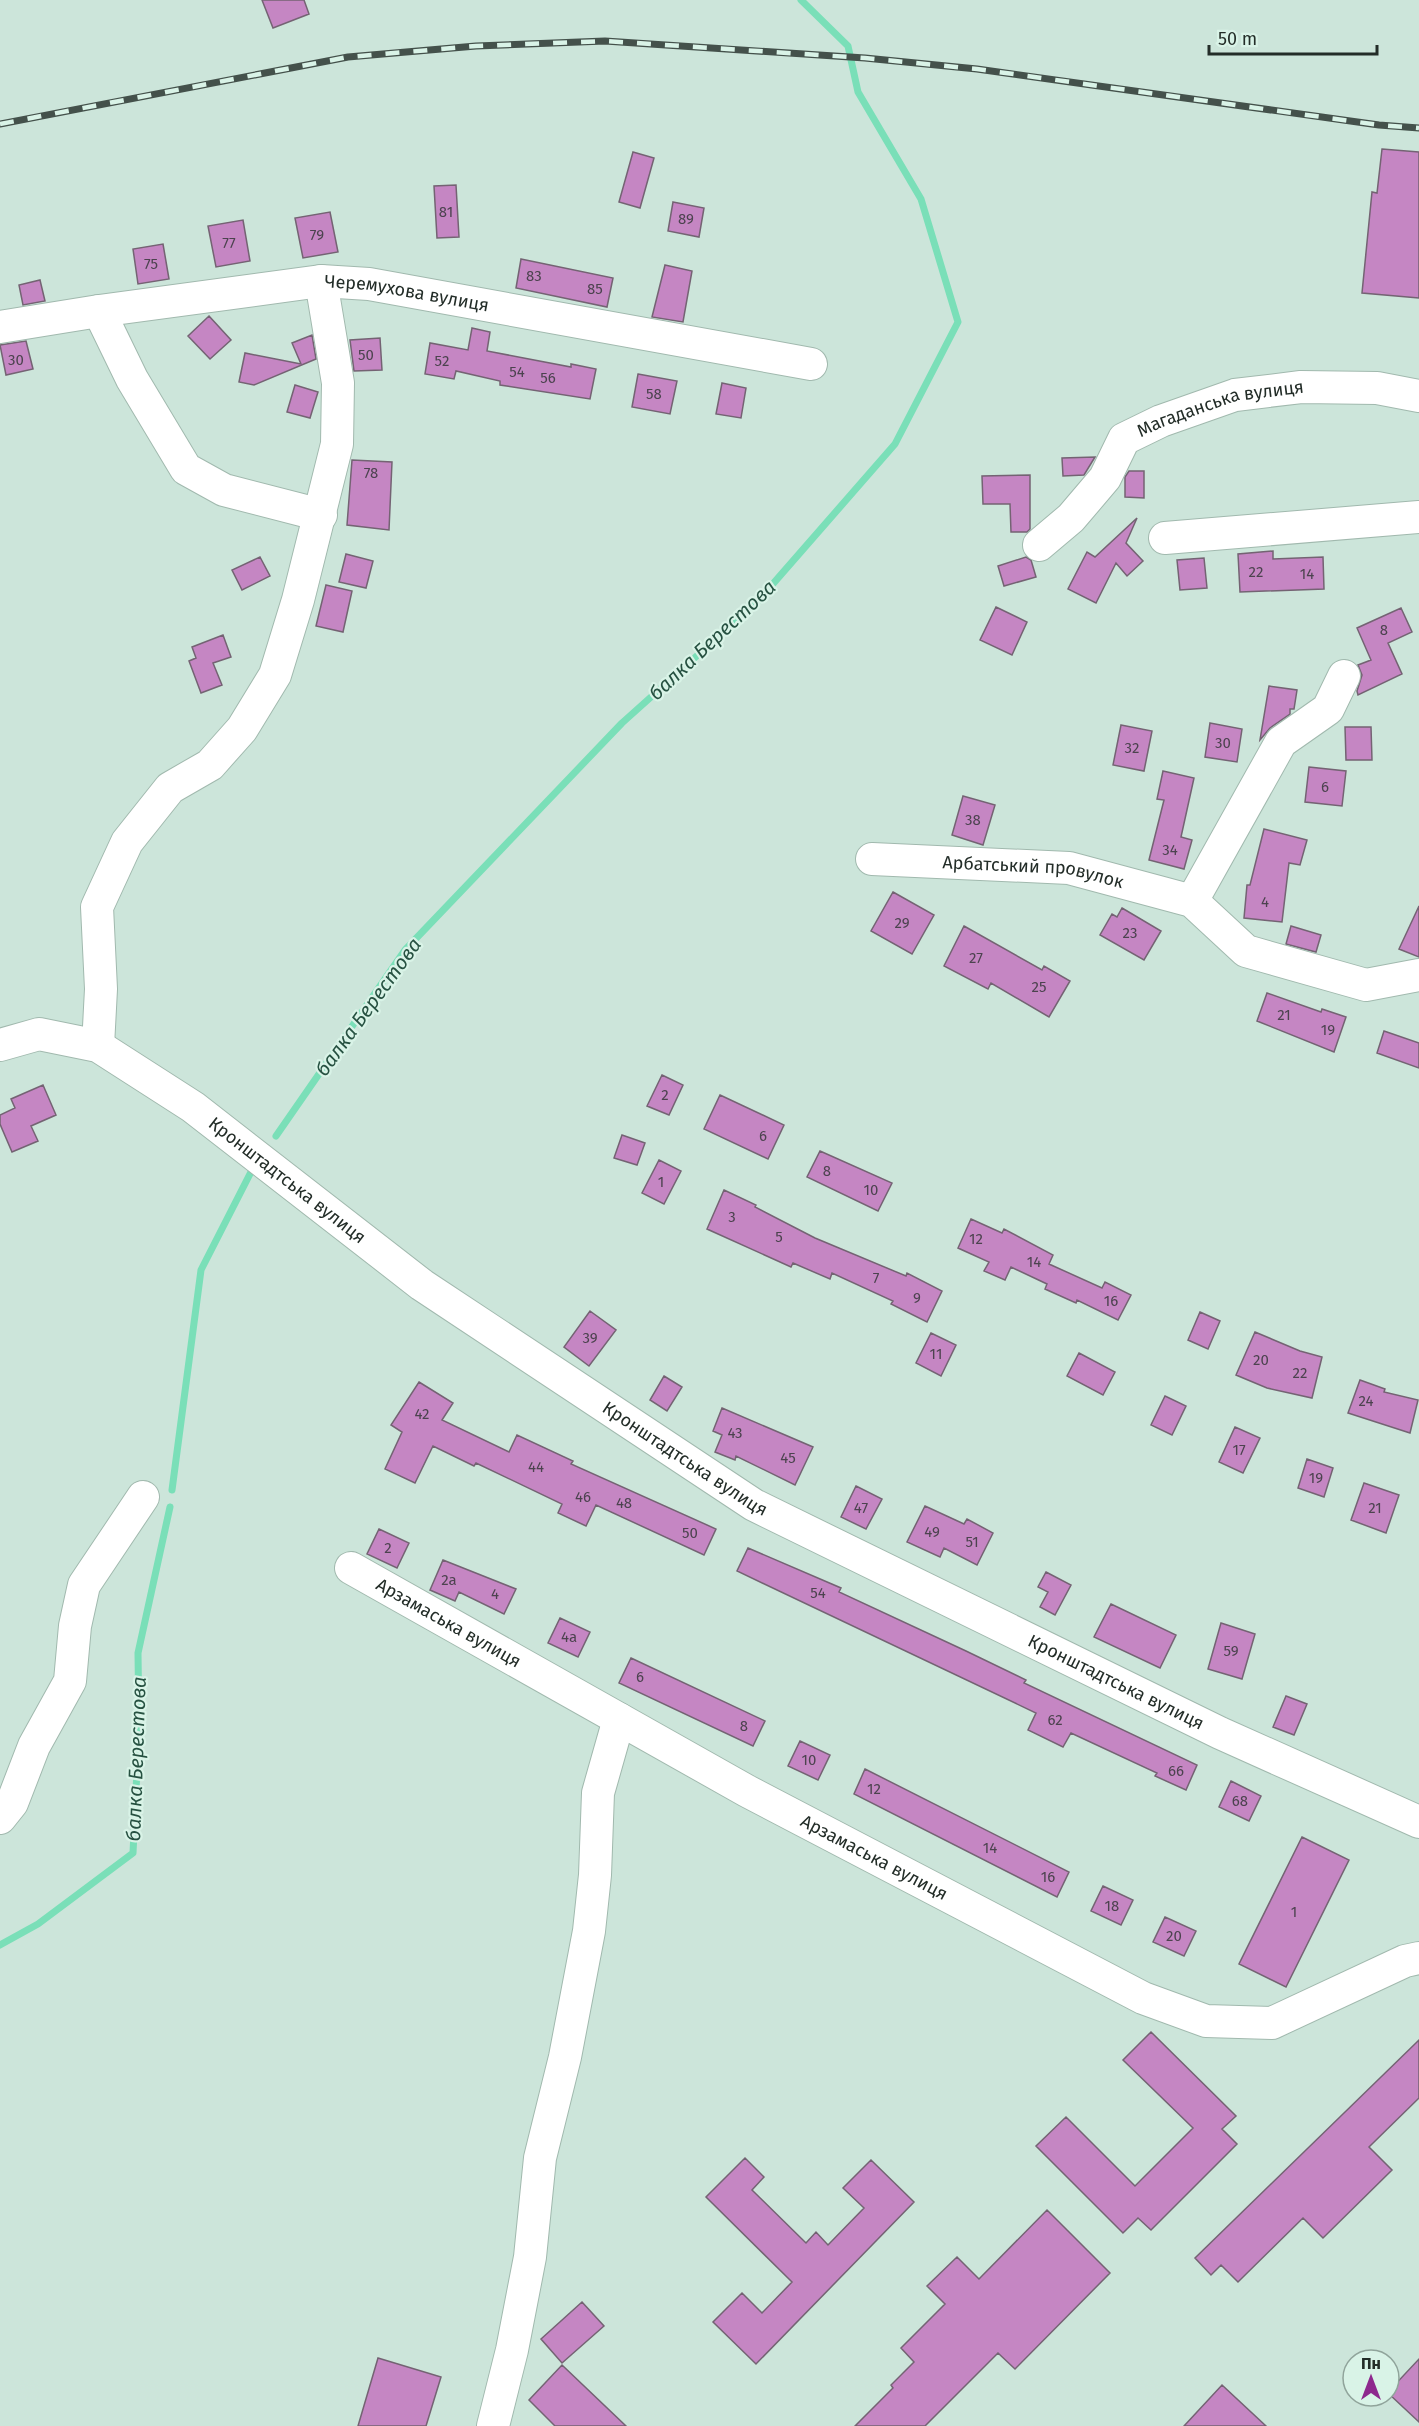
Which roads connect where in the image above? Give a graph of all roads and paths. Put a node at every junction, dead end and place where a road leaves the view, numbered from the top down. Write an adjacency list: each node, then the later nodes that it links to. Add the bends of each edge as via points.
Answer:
1 (321, 281): 2 (street, Черемухова вулиця); 4 (street, Черемухова вулиця, via 369,284); 6 (street, via 338,383 337,444)
2 (99, 310): 3 (street, Черемухова вулиця); 6 (street, via 132,378 186,469 224,490)
3 (0, 327)
4 (811, 364)
5 (1419, 396): 9 (street, Магаданська вулиця, via 1377,388 1301,387 1234,395 1161,422 1124,439 1105,478 1071,518)
6 (321, 515): 15 (street, via 275,675 242,729 210,765 170,788 127,842 97,907 101,989)
7 (1419, 517): 8 (street)
8 (1165, 538)
9 (1039, 545)
10 (1344, 676): 12 (street, via 1328,708 1281,742)
11 (872, 859): 12 (street, Арбатський провулок, via 1069,868)
12 (1192, 901): 13 (street, Арбатський провулок, via 1246,951 1366,985)
13 (1419, 975)
14 (0, 1045): 15 (street, Кронштадтська вулиця, via 39,1034)
15 (98, 1046): 20 (street, Кронштадтська вулиця, via 193,1107 422,1285 754,1505 1209,1728)
16 (142, 1497): 19 (street, via 84,1585 70,1681 34,1746 12,1803)
17 (351, 1568): 18 (street, Арзамаська вулиця)
18 (619, 1719): 21 (street, Арзамаська вулиця, via 747,1791 1143,1998 1206,2021 1272,2023); 22 (street, via 598,1793 589,1931 540,2158 530,2257)
19 (0, 1818)
20 (1419, 1822)
21 (1419, 1958)
22 (493, 2426)

